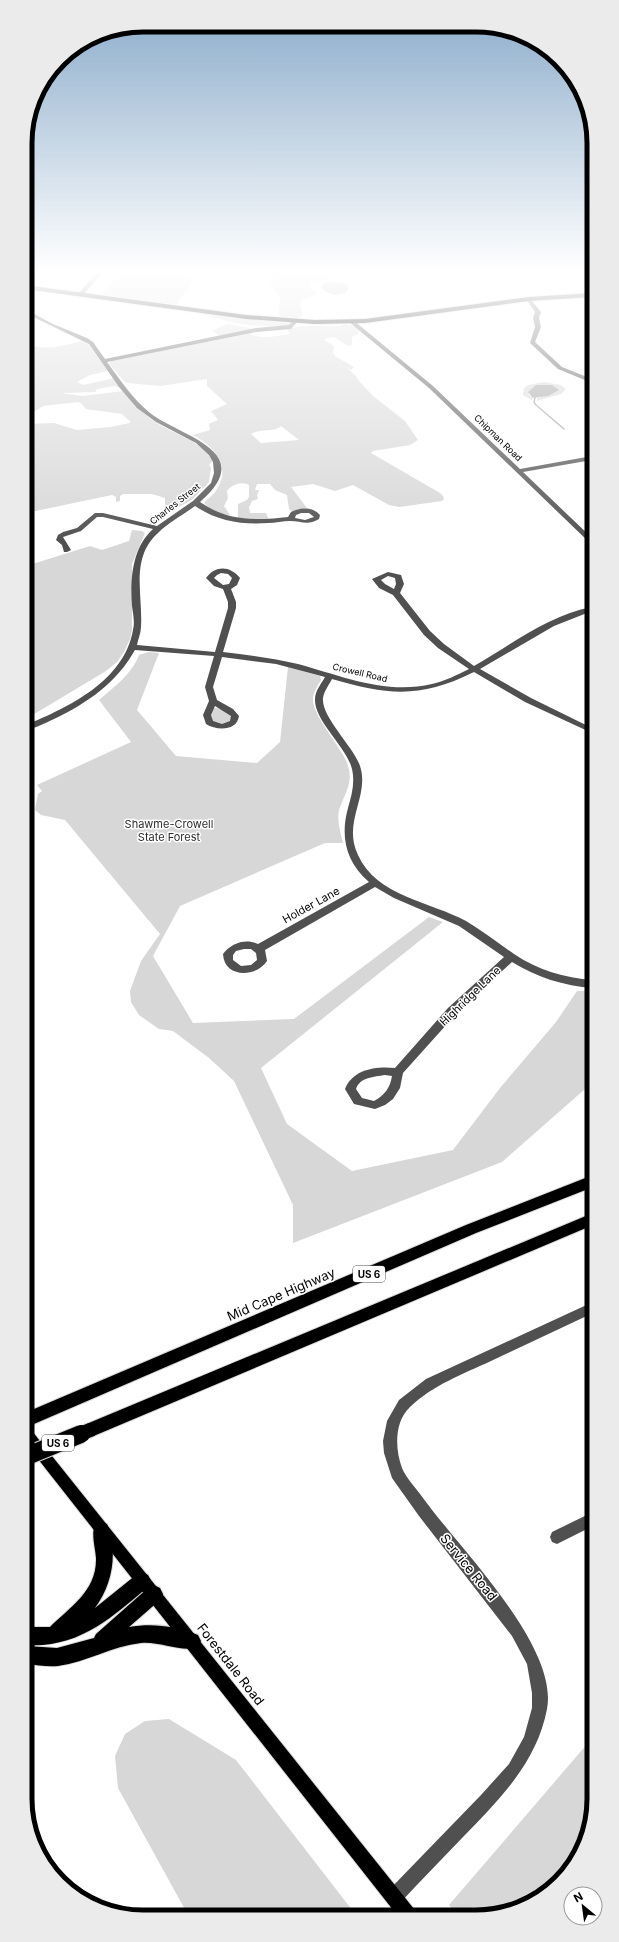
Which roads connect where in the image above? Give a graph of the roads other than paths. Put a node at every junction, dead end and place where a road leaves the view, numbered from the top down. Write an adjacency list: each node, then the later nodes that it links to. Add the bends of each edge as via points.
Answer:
1 (104, 361): 7 (street, Charles Street, via 140,408 156,420 202,445 210,453 217,468 216,481)
2 (399, 361): 6 (street, Chipman Road, via 431,387)
3 (553, 361): 4 (street, via 564,371)
4 (587, 379)
5 (587, 459): 6 (street)
6 (520, 471): 10 (street, Chipman Road)
7 (196, 503): 8 (street, via 213,513 245,522); 9 (street, Charles Street)
8 (292, 519)
9 (158, 528): 11 (street, via 94,515 79,530 60,536); 15 (street, Charles Street, via 141,550 136,565 138,622)
10 (587, 537)
11 (67, 550)
12 (226, 589): 16 (street, via 232,608)
13 (396, 593): 17 (street, via 432,640)
14 (587, 611): 17 (street, Crowell Road, via 549,626)
15 (132, 647): 16 (street, Crowell Road); 20 (street, Charles Street, via 112,676 82,701)
16 (220, 654): 18 (street, Crowell Road, via 277,662); 19 (street, via 209,687)
17 (474, 669): 18 (street, Crowell Road, via 434,686 409,690 372,687); 21 (street, via 528,700)
18 (330, 676): 22 (street, via 319,695 321,710 358,772 357,790 348,820 348,841 353,856)
19 (213, 701)
20 (32, 725)
21 (587, 728)
22 (375, 883): 23 (street, Holder Lane); 24 (street, via 405,899 456,920 485,937)
23 (258, 949)
24 (511, 957): 25 (street, via 540,973 561,980); 26 (street, Highridge Lane, via 452,1011)
25 (587, 983)
26 (398, 1072)
27 (587, 1182): 30 (highway, Mid Cape Highway / US 6, via 471,1229)
28 (587, 1222): 32 (highway, US 6, bridge)
29 (587, 1311): 43 (street, Service Road, via 436,1380 411,1396 394,1420 390,1441 398,1473 420,1506 518,1631 534,1662 540,1708 531,1739 514,1769 487,1801)
30 (32, 1418)
31 (32, 1441): 34 (main road, Forestdale Road)
32 (32, 1454)
33 (587, 1522): 35 (street)
34 (101, 1530): 36 (main road, Forestdale Road); 39 (highway, via 104,1568 97,1590 84,1609)
35 (557, 1537)
36 (142, 1581): 37 (main road, Forestdale Road); 39 (highway, via 88,1623)
37 (154, 1594): 40 (main road, Forestdale Road); 41 (highway)
38 (32, 1636): 39 (highway)
39 (52, 1636)
40 (192, 1641): 41 (highway, via 160,1634 142,1634 115,1639); 43 (main road, Forestdale Road)
41 (93, 1647): 42 (highway, via 58,1658)
42 (32, 1656)
43 (394, 1897): 44 (main road, Forestdale Road)
44 (404, 1910)

